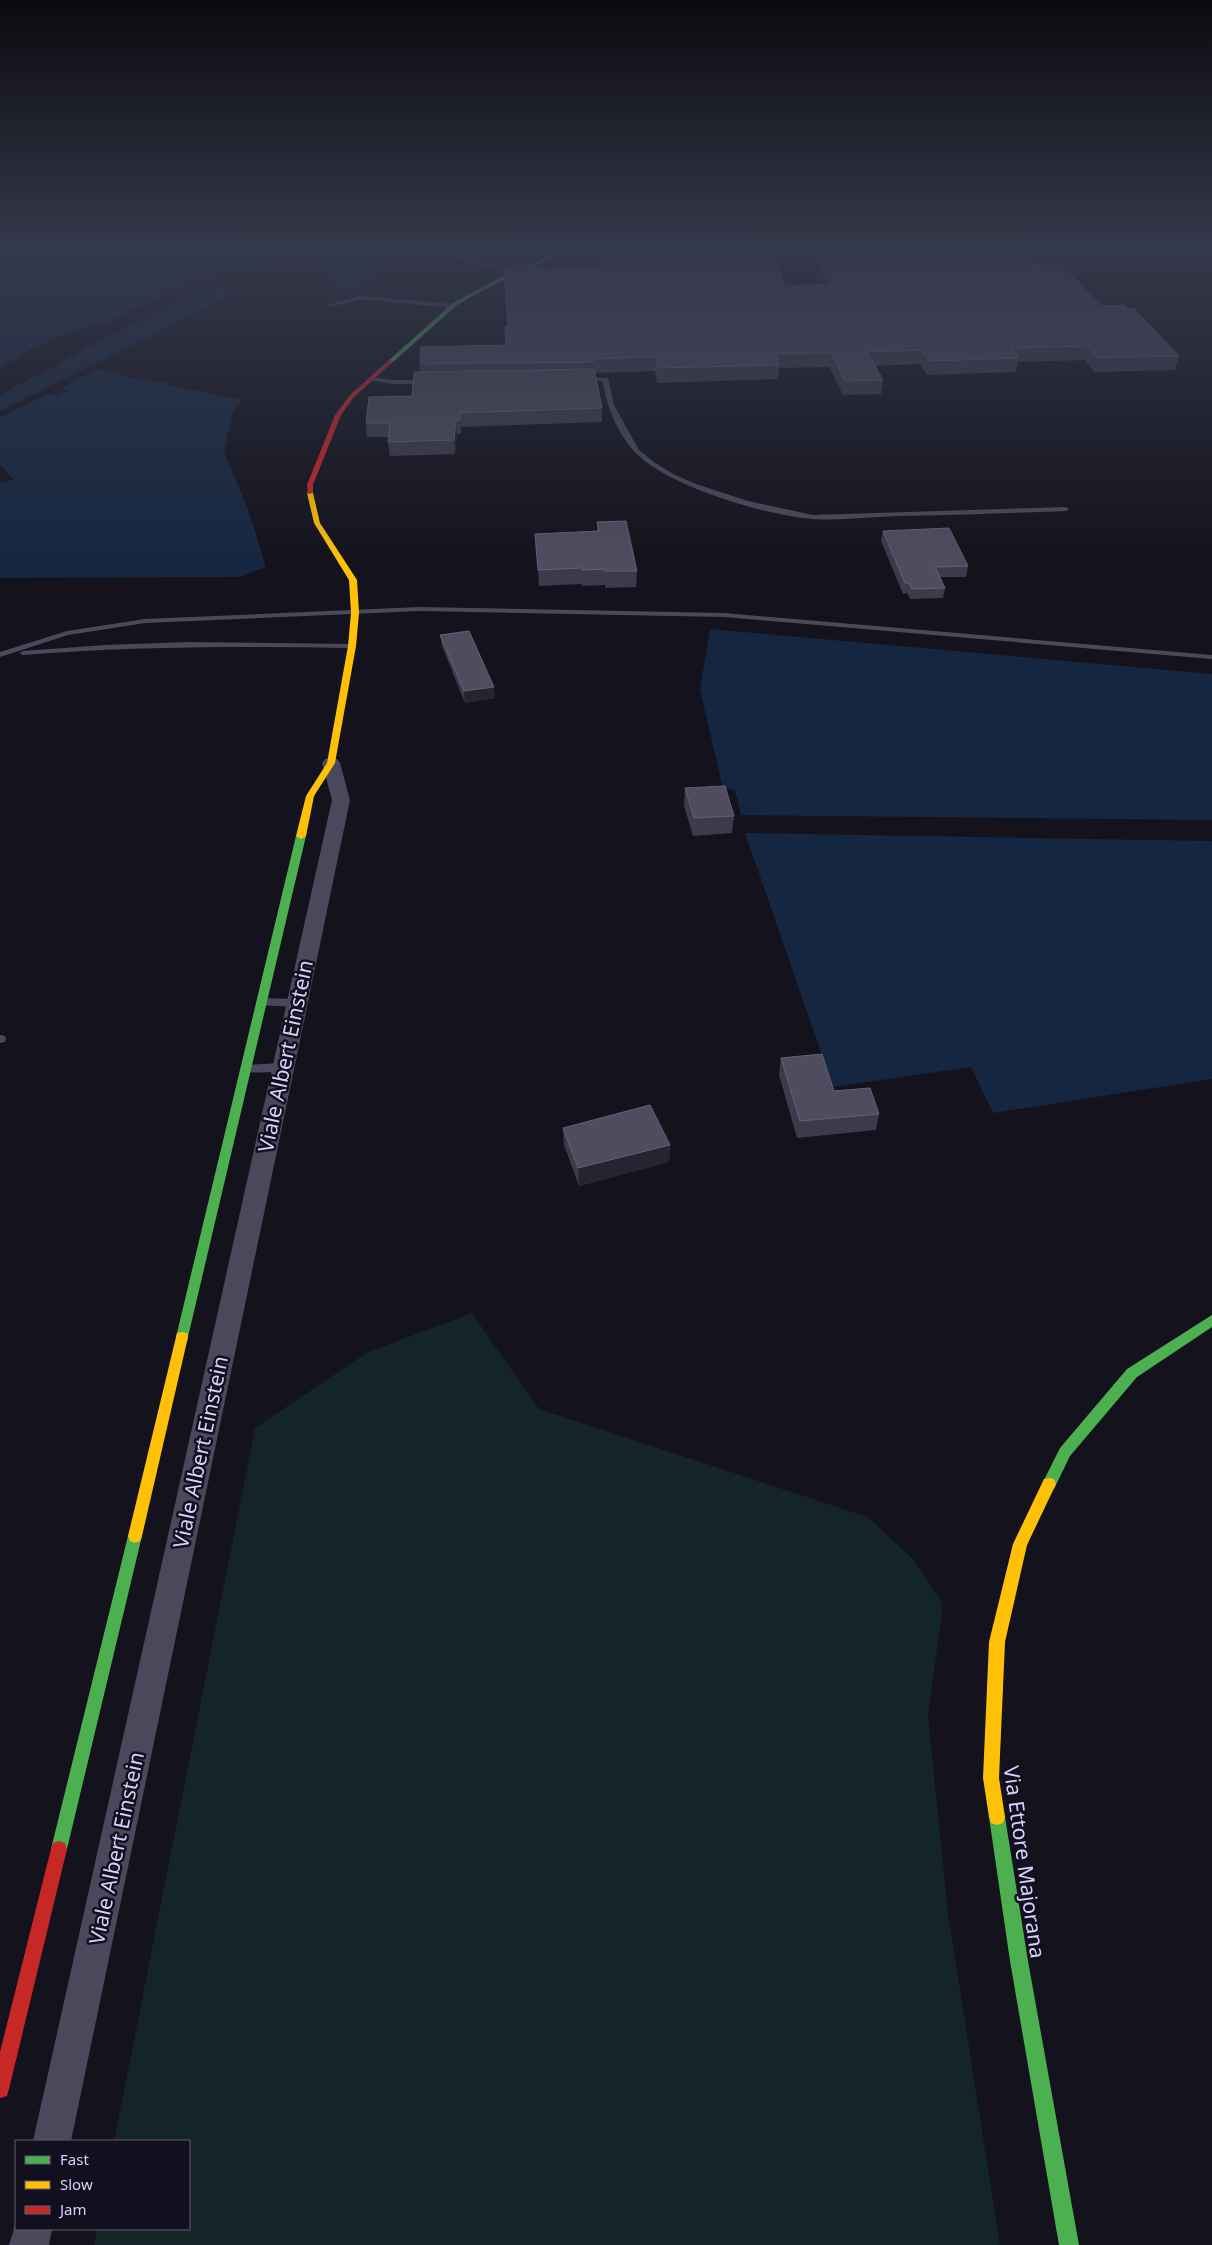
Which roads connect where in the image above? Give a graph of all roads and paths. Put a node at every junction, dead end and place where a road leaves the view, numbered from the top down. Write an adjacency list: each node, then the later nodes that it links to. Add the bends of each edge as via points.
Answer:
1 (401, 352): 2 (street, Viale Albert Einstein)
2 (370, 379): 4 (lane); 6 (street, Viale Albert Einstein, via 338,415 310,485 317,523 353,580)
3 (577, 379): 5 (lane, via 606,378 610,404 637,451 657,466 689,484 786,514 813,517)
4 (432, 382)
5 (1066, 509)
6 (355, 613): 7 (street, Viale Albert Einstein); 8 (lane, via 145,621 66,634); 9 (lane, via 420,609 724,615)
7 (352, 646): 8 (lane, via 243,643 68,649); 10 (street, Viale Albert Einstein)
8 (0, 655)
9 (1212, 657)
10 (331, 763): 11 (street, Viale Albert Einstein, via 310,796); 12 (street, Viale Albert Einstein, via 342,800)
11 (261, 1002): 12 (lane); 14 (street, Viale Albert Einstein)
12 (296, 1003): 13 (street, Viale Albert Einstein)
13 (282, 1067): 14 (lane); 17 (street, Viale Albert Einstein)
14 (245, 1069): 16 (street, Viale Albert Einstein, via 140,1518)
15 (1212, 1320): 20 (street, Via Ettore Majorana, via 1132,1373 1065,1452 1020,1544 997,1642 991,1778 1019,1961)
16 (0, 2089)
17 (52, 2140)
18 (33, 2230): 19 (street)
19 (29, 2245)
20 (1069, 2245)

